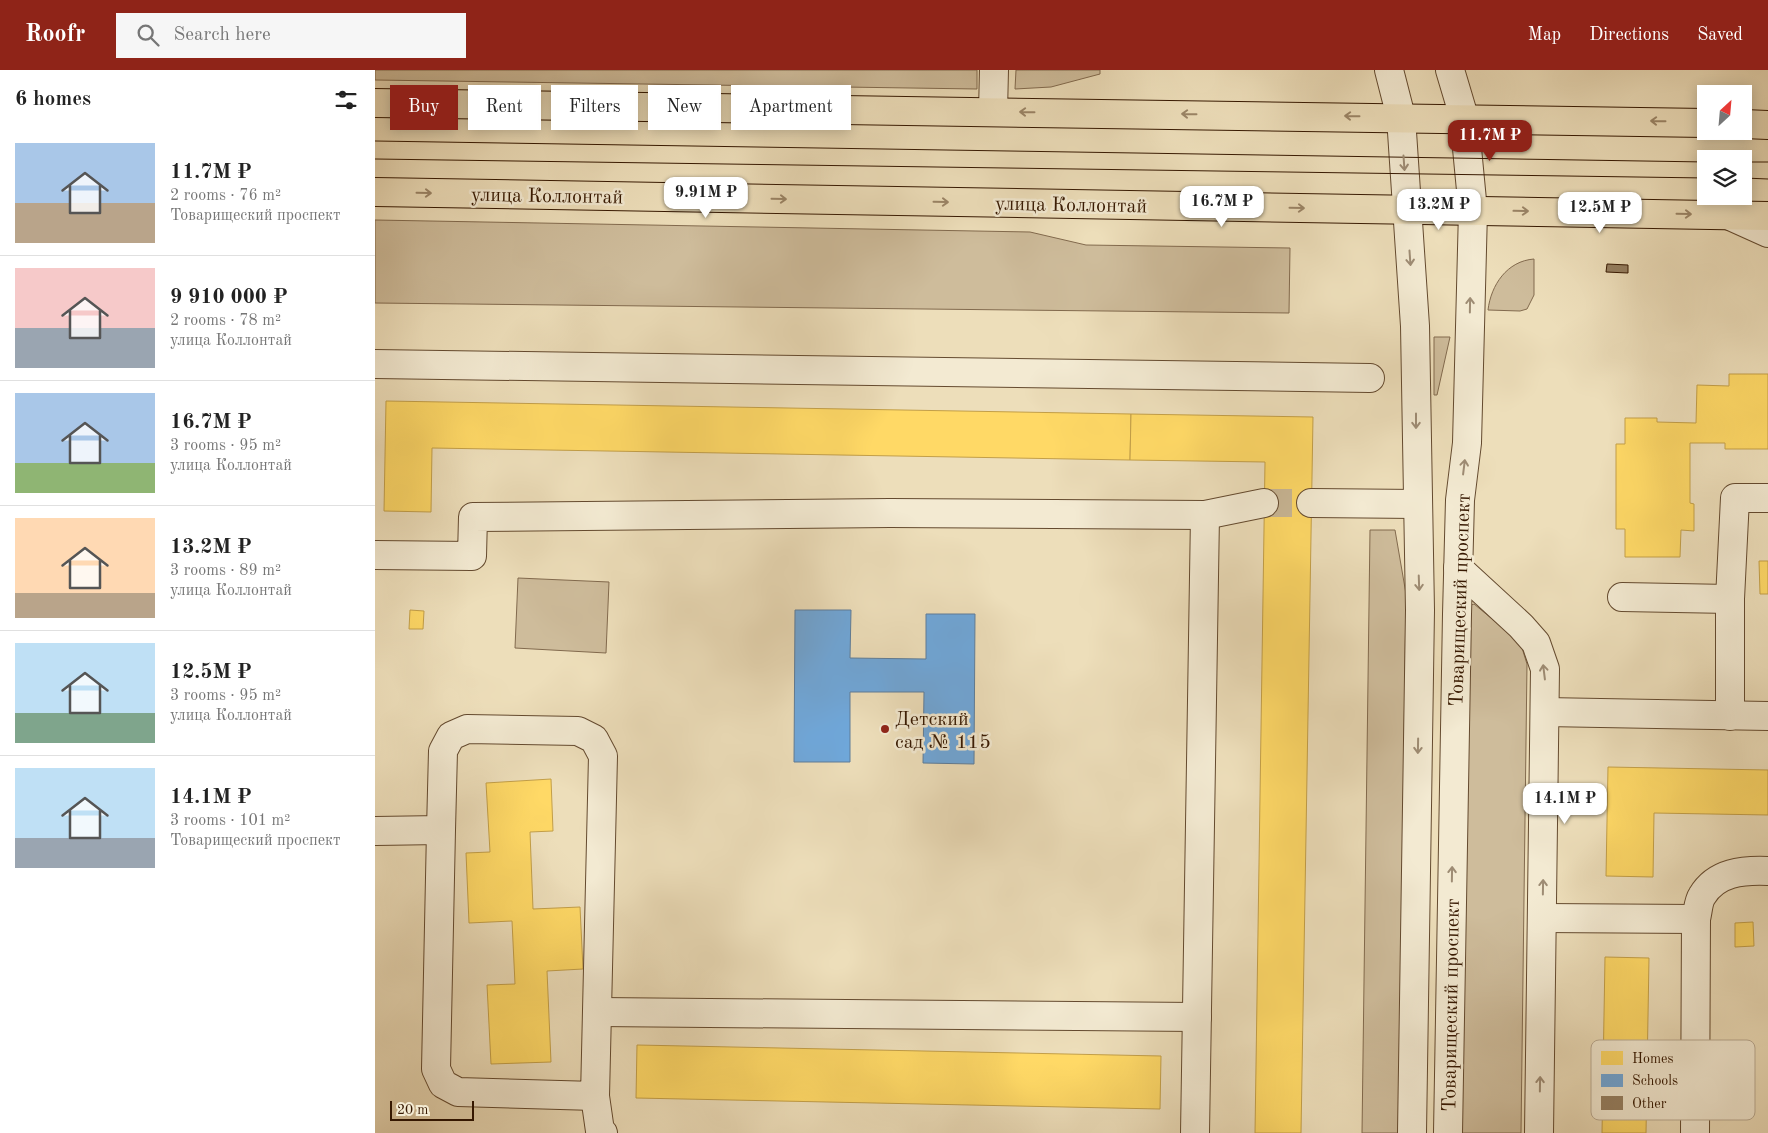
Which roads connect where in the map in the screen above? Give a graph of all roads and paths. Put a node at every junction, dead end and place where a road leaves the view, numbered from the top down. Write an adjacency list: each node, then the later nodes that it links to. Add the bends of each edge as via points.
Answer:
1 (994, 70): 5 (street)
2 (1389, 70): 7 (street, Товарищеский проспект)
3 (1451, 70): 8 (street, Товарищеский проспект)
4 (375, 103): 5 (main road)
5 (993, 112): 7 (main road, one-way to 5)
6 (1768, 113): 9 (street)
7 (1401, 117): 8 (main road); 14 (street, Товарищеский проспект, one-way to 14)
8 (1465, 117): 10 (main road, one-way to 8); 15 (street, Товарищеский проспект)
9 (1753, 119)
10 (1697, 122)
11 (1753, 124): 12 (main road)
12 (1768, 125)
13 (375, 192): 14 (main road, улица Коллонтай, one-way to 14)
14 (1407, 210): 15 (main road, улица Коллонтай); 24 (street, Товарищеский проспект, one-way to 24, via 1415,326)
15 (1473, 211): 16 (main road, улица Коллонтай, one-way to 16); 27 (street, Товарищеский проспект, one-way to 15, via 1460,500 1467,443)
16 (1728, 215): 17 (main road, улица Коллонтай); 18 (street)
17 (1768, 216)
18 (1768, 233)
19 (375, 364): 20 (street)
20 (1370, 378)
21 (1768, 498): 29 (street, via 1735,498)
22 (1265, 503): 25 (street)
23 (1311, 503): 24 (street)
24 (1417, 504): 45 (street, Товарищеский проспект, one-way to 45, via 1420,610)
25 (1205, 515): 26 (street, via 890,513 473,518 472,556); 39 (street)
26 (375, 555)
27 (1458, 568): 30 (street, one-way to 27, via 1545,669 1536,643); 46 (street, Товарищеский проспект, one-way to 27)
28 (1622, 598): 29 (street)
29 (1730, 599): 31 (street)
30 (1545, 712): 31 (street); 36 (street, one-way to 30)
31 (1730, 716): 32 (street)
32 (1768, 716)
33 (441, 830): 34 (street); 38 (street, via 443,751 451,736 467,728 579,731 594,739 603,756); 41 (street, via 436,1069 443,1084 458,1092)
34 (375, 831)
35 (1768, 871): 37 (street, via 1741,870 1718,879 1701,896)
36 (1543, 918): 37 (street); 47 (street, one-way to 36)
37 (1696, 919): 40 (street)
38 (597, 1012): 39 (street); 41 (street)
39 (1197, 1017): 44 (street)
40 (1695, 1040)
41 (595, 1096): 43 (street, via 600,1131)
42 (1695, 1120): 48 (street)
43 (603, 1133)
44 (1195, 1133)
45 (1412, 1133)
46 (1448, 1133)
47 (1539, 1133)
48 (1695, 1133)

